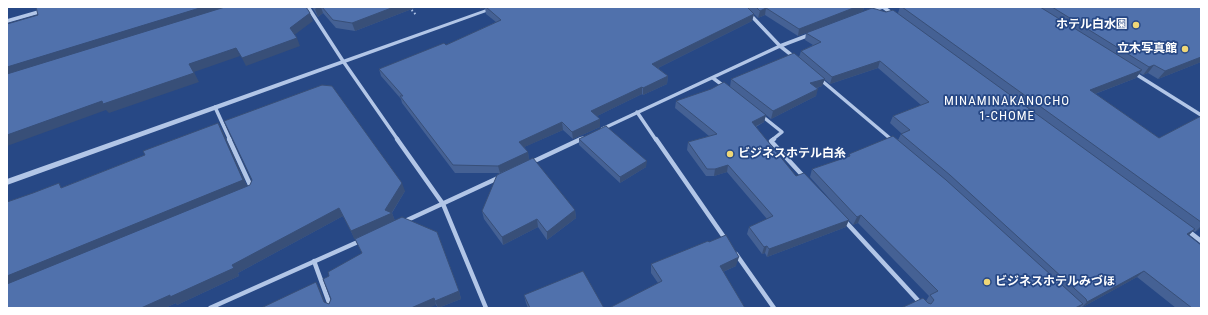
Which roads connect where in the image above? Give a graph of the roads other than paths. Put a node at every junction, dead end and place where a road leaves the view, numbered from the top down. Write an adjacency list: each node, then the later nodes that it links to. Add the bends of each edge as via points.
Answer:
1 (308, 7): 11 (street)
2 (497, 7): 11 (street)
3 (743, 7): 10 (street)
4 (883, 7): 6 (street); 7 (street)
5 (49, 9): 8 (street)
6 (868, 13)
7 (896, 16)
8 (7, 21)
9 (817, 32): 10 (street)
10 (780, 46): 12 (street); 15 (street)
11 (343, 61): 17 (street); 29 (street)
12 (798, 61)
13 (1128, 69): 20 (street)
14 (816, 75): 23 (street)
15 (713, 78): 16 (street); 18 (street)
16 (730, 91)
17 (215, 107): 26 (street); 28 (street, via 253,190)
18 (637, 112): 21 (street); 35 (street)
19 (759, 114): 27 (street, via 782,132 771,141)
20 (1201, 115)
21 (594, 133)
22 (587, 136): 24 (street)
23 (896, 144)
24 (522, 167)
25 (500, 177): 29 (street)
26 (7, 182)
27 (809, 182)
28 (246, 193)
29 (443, 204): 31 (street); 40 (street)
30 (841, 217): 42 (street)
31 (400, 223)
32 (1182, 227): 34 (street)
33 (364, 239): 37 (street)
34 (1201, 241)
35 (728, 243)
36 (733, 249): 41 (street)
37 (314, 261): 38 (street); 39 (street)
38 (210, 308)
39 (331, 308)
40 (486, 308)
41 (774, 308)
42 (925, 308)

